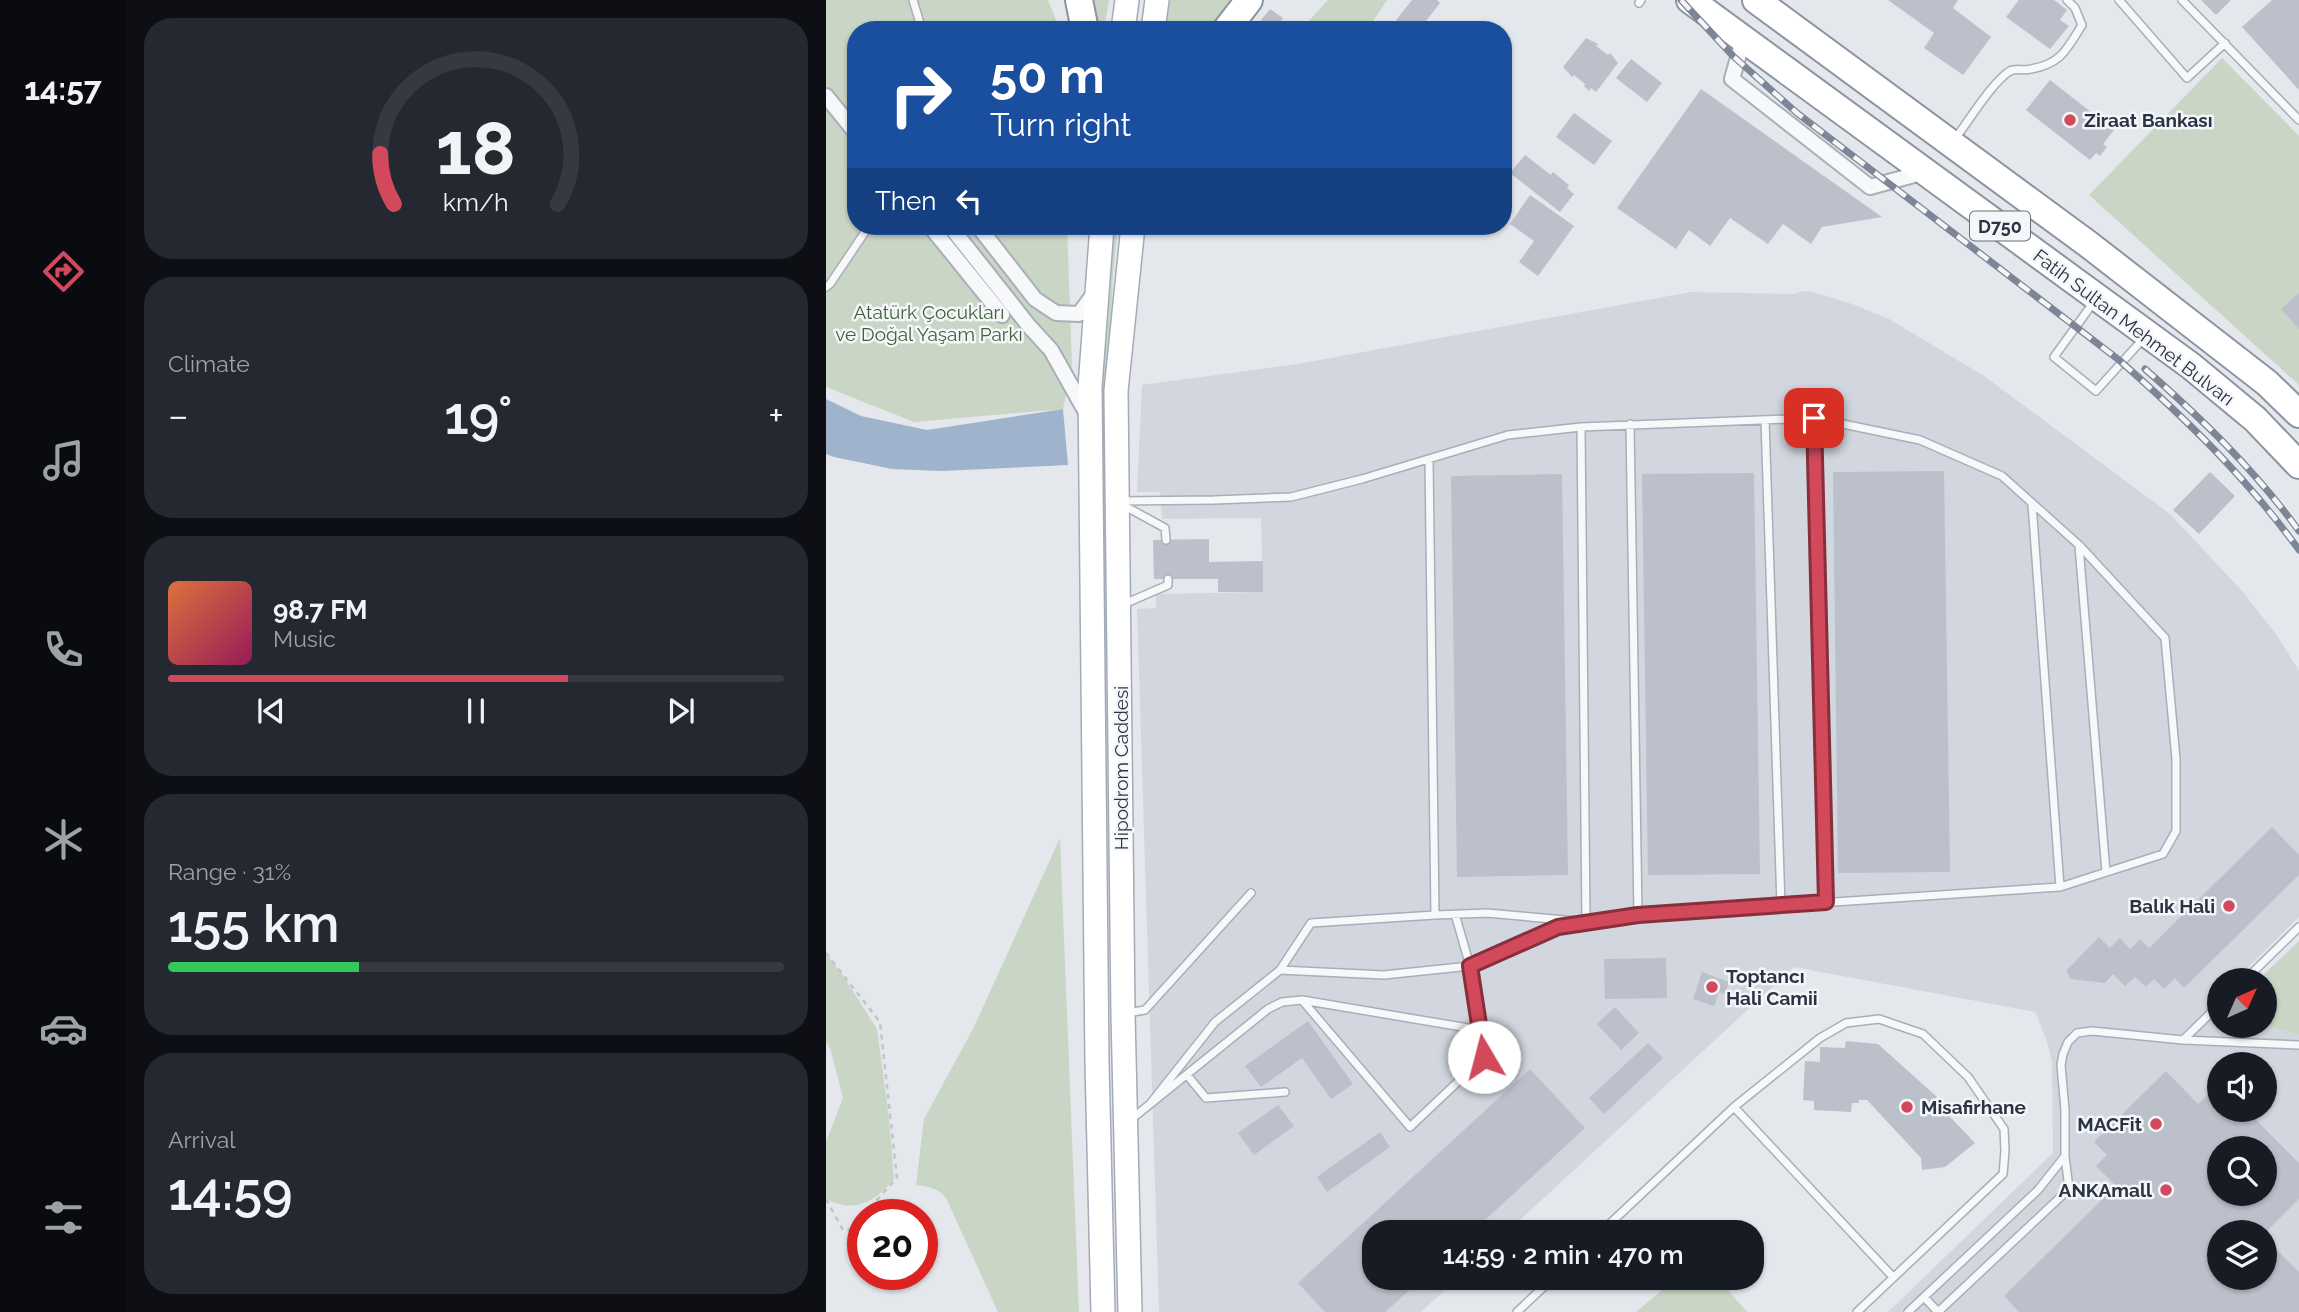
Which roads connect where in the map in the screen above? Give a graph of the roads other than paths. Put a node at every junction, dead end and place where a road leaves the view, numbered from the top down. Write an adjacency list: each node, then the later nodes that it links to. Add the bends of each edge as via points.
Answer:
1 (913, 0): 12 (lane)
2 (1079, 0): 13 (highway)
3 (1127, 0): 14 (main road)
4 (1157, 0): 15 (main road)
5 (1249, 0): 16 (highway)
6 (1690, 0): 17 (highway, Fatih Sultan Mehmet Bulvarı / D750)
7 (1756, 0): 11 (highway, Fatih Sultan Mehmet Bulvarı / D750)
8 (2067, 0): 22 (lane, via 2081,25 2065,52 2052,64 2012,69)
9 (2119, 0): 18 (lane, via 2187,78)
10 (2182, 0): 18 (lane)
11 (1776, 8): 22 (highway, Fatih Sultan Mehmet Bulvarı / D750)
12 (919, 21)
13 (1083, 21)
14 (1124, 21)
15 (1154, 21)
16 (1233, 21)
17 (1743, 40): 23 (highway, Fatih Sultan Mehmet Bulvarı / D750); 23 (street, via 1732,79 1870,187)
18 (2225, 43): 20 (lane)
19 (826, 96): 21 (street)
20 (2299, 120)
21 (847, 122)
22 (1951, 144): 35 (highway, Fatih Sultan Mehmet Bulvarı / D750, via 2088,244 2267,383)
23 (1927, 171): 32 (highway, Fatih Sultan Mehmet Bulvarı / D750)
24 (863, 235): 30 (lane)
25 (937, 235): 33 (street)
26 (957, 235): 37 (street, via 1051,350)
27 (985, 235): 31 (street, via 1035,299 1056,313 1079,314)
28 (1101, 235): 31 (main road, Hipodrom Caddesi)
29 (1132, 235): 43 (main road, Hipodrom Caddesi, via 1116,391)
30 (826, 287)
31 (1097, 290): 37 (main road, Hipodrom Caddesi)
32 (2098, 296): 34 (highway, Fatih Sultan Mehmet Bulvarı / D750); 34 (lane, via 2054,357 2096,391)
33 (1002, 315)
34 (2148, 334): 42 (highway, Fatih Sultan Mehmet Bulvarı / D750, via 2255,419)
35 (2299, 414)
36 (1814, 418): 38 (lane); 44 (lane, via 1920,440 2002,476); 52 (lane)
37 (1090, 419): 78 (main road, Hipodrom Caddesi)
38 (1765, 420): 39 (lane); 53 (lane)
39 (1630, 424): 40 (lane); 56 (lane)
40 (1581, 427): 41 (lane, via 1508,435); 57 (lane)
41 (1429, 460): 43 (lane, via 1291,497); 55 (lane)
42 (2299, 465)
43 (1116, 501): 45 (lane, via 1166,528); 48 (main road, Hipodrom Caddesi)
44 (2032, 504): 46 (lane); 50 (lane)
45 (1166, 540)
46 (2079, 545): 49 (lane); 49 (lane, via 2165,638 2176,760 2176,831 2163,854)
47 (1168, 579): 48 (lane, via 1168,585)
48 (1120, 606): 63 (main road, Hipodrom Caddesi)
49 (2106, 872): 50 (lane)
50 (2060, 887): 52 (lane)
51 (1251, 893): 63 (lane, via 1145,1010)
52 (1826, 902): 53 (lane)
53 (1781, 905): 56 (lane)
54 (1455, 914): 55 (lane); 57 (lane); 59 (lane)
55 (1435, 915): 61 (lane, via 1311,923)
56 (1638, 915): 57 (lane)
57 (1588, 922): 59 (lane, via 1558,927)
58 (2299, 927): 60 (lane)
59 (1470, 966): 61 (lane, via 1384,975); 65 (lane)
60 (2257, 968)
61 (1280, 970): 70 (lane, via 1214,1021)
62 (1302, 1000): 65 (lane); 65 (lane, via 1410,1127 1484,1057); 68 (lane, via 1268,1009)
63 (1123, 1014): 72 (main road, Hipodrom Caddesi)
64 (2207, 1017): 66 (lane)
65 (1480, 1030)
66 (2183, 1040): 67 (lane); 73 (lane, via 2077,1033 2068,1042 2061,1065)
67 (2299, 1045)
68 (1187, 1075): 69 (lane, via 1206,1098); 70 (lane)
69 (1285, 1092)
70 (1150, 1104): 72 (lane)
71 (1734, 1107): 74 (lane); 75 (lane); 75 (lane, via 1820,1038 1846,1023 1880,1019 1923,1034 1968,1077 2004,1129 2003,1174)
72 (1127, 1123): 79 (main road, Hipodrom Caddesi)
73 (2065, 1156): 77 (lane, via 2038,1190); 83 (lane, via 2069,1189)
74 (1614, 1220)
75 (1893, 1277): 81 (lane)
76 (1540, 1290): 80 (lane)
77 (1924, 1297): 82 (lane); 83 (lane)
78 (1102, 1312)
79 (1130, 1312)
80 (1517, 1312)
81 (1857, 1312)
82 (1908, 1312)
83 (1938, 1312)

